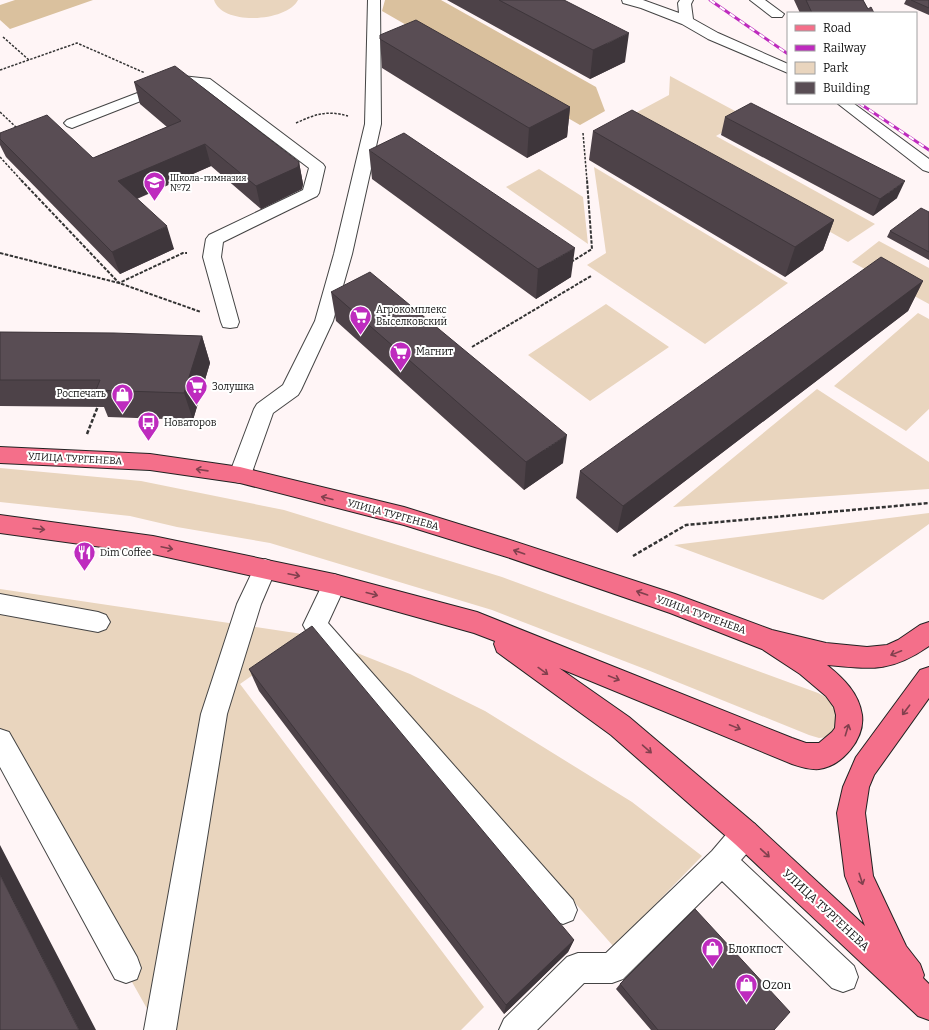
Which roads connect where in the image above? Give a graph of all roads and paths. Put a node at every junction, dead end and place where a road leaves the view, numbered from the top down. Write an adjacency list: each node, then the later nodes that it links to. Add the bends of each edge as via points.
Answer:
1 (374, 0): 15 (street)
2 (628, 0): 6 (street)
3 (686, 0): 6 (street, via 684,3)
4 (756, 0): 5 (street)
5 (777, 14)
6 (687, 21): 9 (street, via 713,36)
7 (3, 37): 8 (path)
8 (29, 60): 10 (path); 11 (path, via 76,43)
9 (787, 68)
10 (0, 70)
11 (171, 84): 14 (street); 17 (street, via 182,80 205,82)
12 (845, 104): 20 (street)
13 (0, 112): 16 (path)
14 (72, 123)
15 (373, 124): 17 (path, via 336,112 322,111); 31 (street, via 343,254 324,321 291,390 264,409)
16 (19, 130)
17 (274, 133): 22 (street, via 317,167 311,193 215,239)
18 (583, 133): 23 (path, via 592,249)
19 (0, 157): 25 (path)
20 (929, 167)
21 (0, 253): 25 (path)
22 (212, 257): 25 (path, via 183,253); 26 (street)
23 (570, 262)
24 (591, 276): 27 (path)
25 (119, 283): 26 (path)
26 (230, 322)
27 (472, 347)
28 (100, 400): 29 (path)
29 (86, 437)
30 (0, 455): 31 (main road, УЛИЦА ТУРГЕНЕВА, one-way to 30, via 150,462)
31 (240, 475): 41 (main road, УЛИЦА ТУРГЕНЕВА, one-way to 31, via 675,604 404,516)
32 (929, 503): 34 (path, via 686,525)
33 (0, 524): 35 (main road, УЛИЦА ТУРГЕНЕВА, one-way to 35, via 153,545)
34 (633, 556)
35 (265, 569): 36 (main road, УЛИЦА ТУРГЕНЕВА, one-way to 36); 51 (street, via 249,604 214,714)
36 (334, 584): 39 (main road, УЛИЦА ТУРГЕНЕВА, one-way to 39); 46 (street, via 315,625)
37 (0, 604): 38 (street)
38 (98, 622)
39 (477, 623): 41 (main road, УЛИЦА ТУРГЕНЕВА, one-way to 41, via 802,754 821,756 833,750 848,732 846,705 831,683); 44 (main road, УЛИЦА ТУРГЕНЕВА, one-way to 44, via 620,726)
40 (929, 632): 41 (main road, one-way to 41, via 907,648 889,656 867,658 826,654)
41 (771, 641)
42 (929, 678): 49 (main road, one-way to 49, via 865,766 856,787 850,813 859,876 873,910 896,957)
43 (0, 740): 47 (street)
44 (746, 834): 45 (street); 50 (main road, УЛИЦА ТУРГЕНЕВА, one-way to 50)
45 (722, 860): 48 (street); 52 (street, via 612,968 578,968)
46 (563, 910)
47 (126, 968)
48 (843, 977)
49 (929, 1001)
50 (929, 1005)
51 (160, 1030)
52 (515, 1030)

